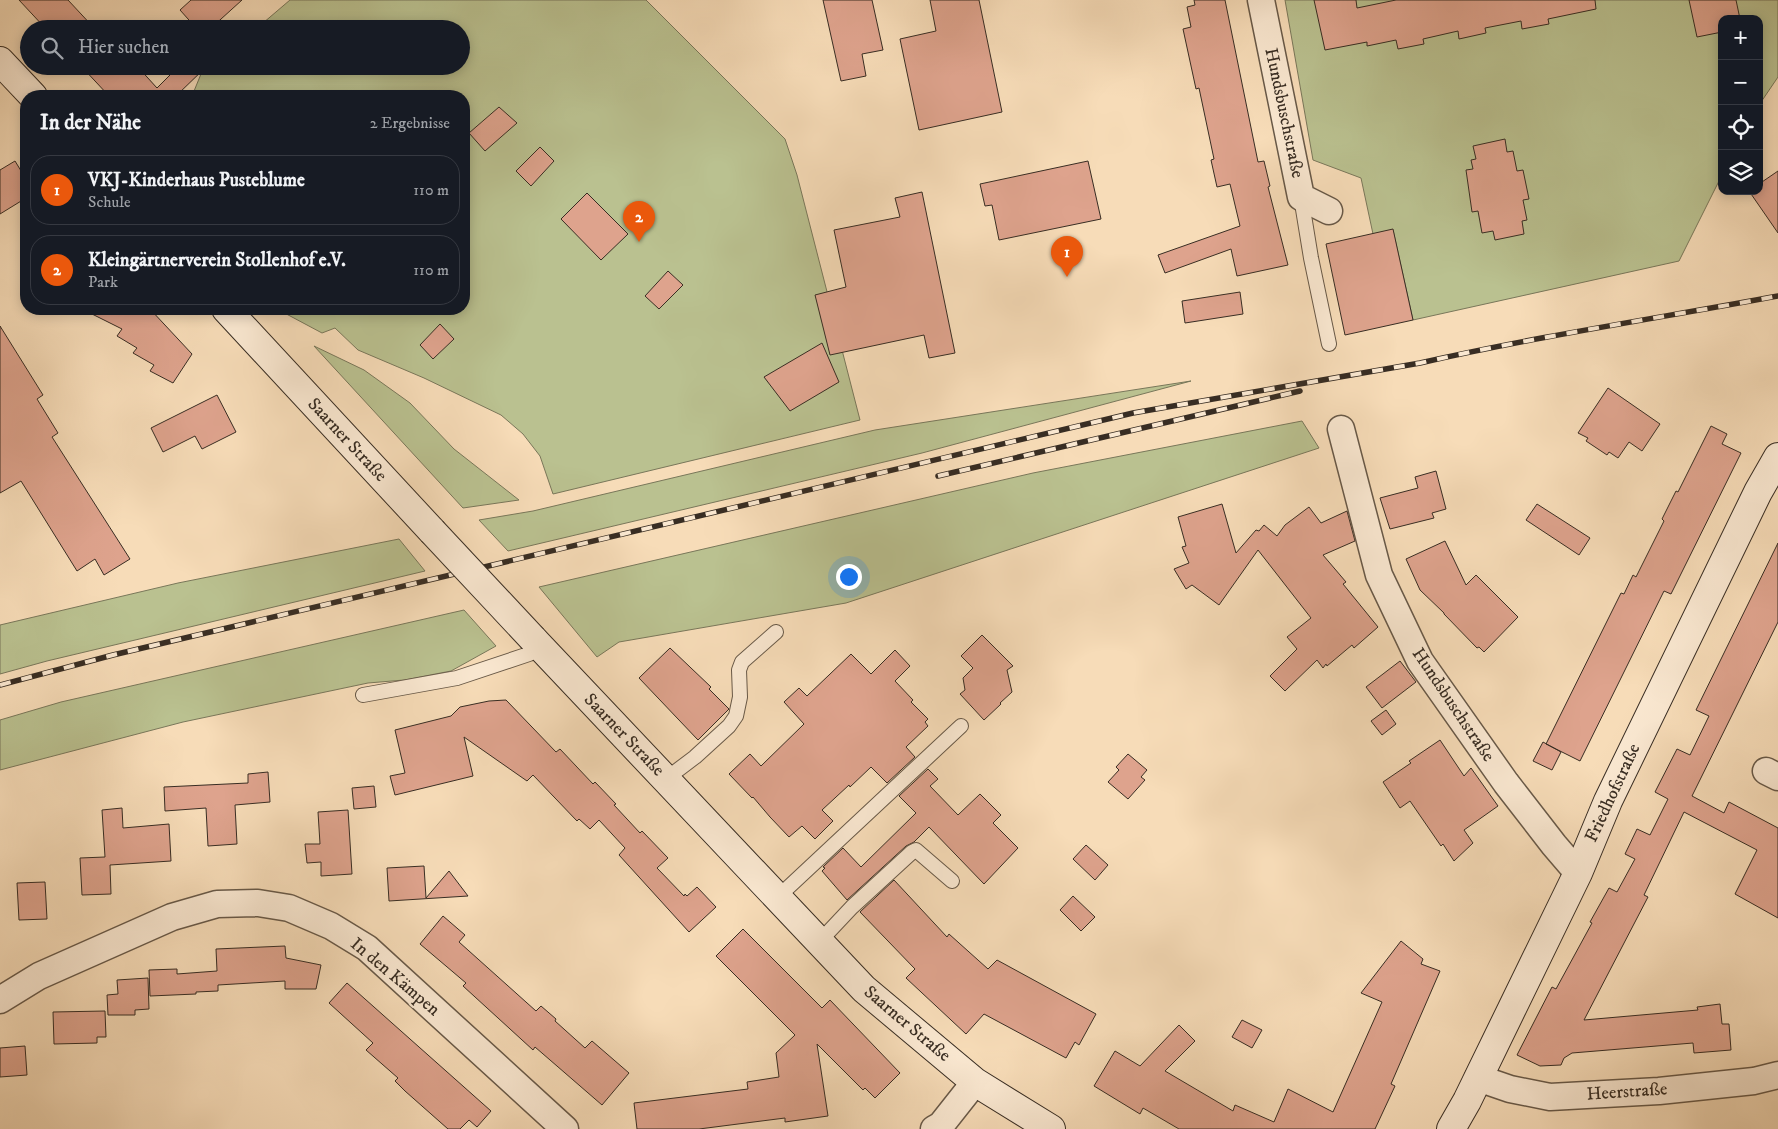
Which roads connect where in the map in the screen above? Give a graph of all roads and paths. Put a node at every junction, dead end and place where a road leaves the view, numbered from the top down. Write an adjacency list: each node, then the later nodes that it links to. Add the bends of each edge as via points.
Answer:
1 (1261, 0): 4 (street, Hundsbuschstraße)
2 (0, 61): 3 (main road)
3 (27, 90)
4 (1301, 197): 5 (street, Hundsbuschstraße); 7 (lane)
5 (1329, 211)
6 (232, 315): 11 (main road, Saarner Straße, bridge)
7 (1329, 344)
8 (1341, 430): 15 (street, Hundsbuschstraße, via 1380,575 1420,661 1506,782)
9 (1778, 457): 15 (main road, Friedhofstraße, via 1608,801)
10 (776, 632): 14 (lane, via 742,662 739,670 740,697 736,716 729,726)
11 (537, 642): 12 (lane, via 529,654 457,678); 14 (main road, Saarner Straße)
12 (362, 695)
13 (961, 726): 17 (lane)
14 (666, 779): 17 (main road, Saarner Straße)
15 (1578, 873): 21 (main road, Friedhofstraße)
16 (952, 881): 18 (lane, via 916,850)
17 (778, 897): 18 (main road, Saarner Straße)
18 (820, 940): 22 (main road, Saarner Straße, via 864,989)
19 (0, 1000): 23 (street, In den Kämpen, via 39,976 172,917 217,904 258,903 289,908 331,926 367,948)
20 (1778, 1076): 21 (street, Heerstraße, via 1659,1091 1550,1096 1510,1090)
21 (1478, 1078): 26 (main road, Friedhofstraße)
22 (975, 1082): 24 (street, via 941,1125); 25 (main road, Saarner Straße)
23 (565, 1129)
24 (934, 1129)
25 (1051, 1129)
26 (1451, 1129)

